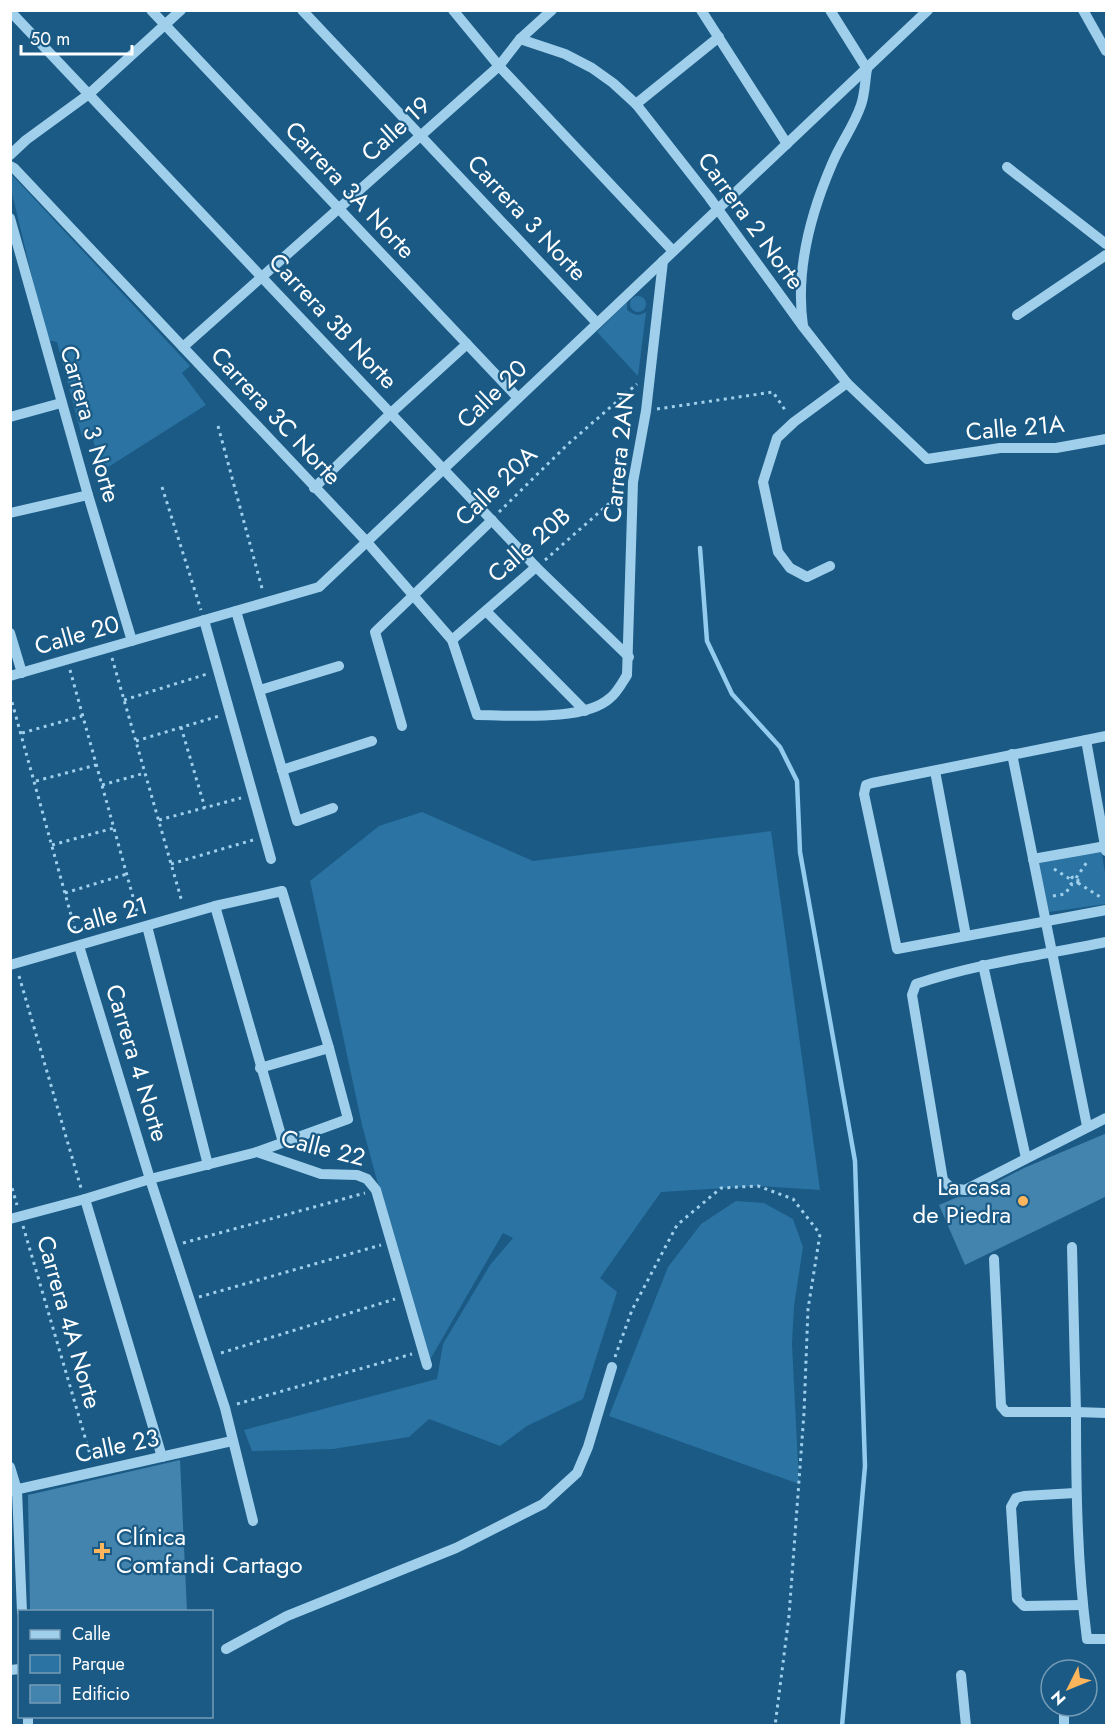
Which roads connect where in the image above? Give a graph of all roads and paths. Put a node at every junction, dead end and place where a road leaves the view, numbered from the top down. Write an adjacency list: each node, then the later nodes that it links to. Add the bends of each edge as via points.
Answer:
1 (151, 10): 11 (street, Carrera 3A Norte)
2 (182, 10): 11 (street)
3 (302, 10): 19 (street, Carrera 3 Norte)
4 (453, 10): 15 (street)
5 (552, 10): 13 (street, Calle 19)
6 (701, 10): 12 (street)
7 (830, 10): 16 (street)
8 (928, 10): 16 (street, Calle 20)
9 (1083, 10): 14 (street)
10 (10, 11): 17 (street, Carrera 3B Norte)
11 (165, 24): 17 (street); 24 (street, Carrera 3A Norte)
12 (718, 37): 18 (street); 20 (street)
13 (520, 39): 15 (street, Calle 19); 18 (street, Carrera 2 Norte, via 566,54 592,68)
14 (1107, 51)
15 (498, 66): 19 (street, Calle 19); 28 (street)
16 (867, 69): 20 (street, Calle 20); 34 (street, via 861,105 832,163 810,226 802,266)
17 (89, 94): 21 (street); 31 (street, Carrera 3B Norte)
18 (636, 104): 25 (street, Carrera 2 Norte)
19 (421, 135): 24 (street, Calle 19); 33 (street, Carrera 3 Norte)
20 (787, 144): 25 (street, Calle 20)
21 (10, 155)
22 (10, 166): 36 (street, Carrera 3C Norte)
23 (1007, 167): 27 (street)
24 (339, 208): 31 (street, Calle 19); 35 (street, Carrera 3A Norte)
25 (718, 210): 28 (street, Calle 20); 34 (street, Carrera 2 Norte)
26 (10, 218): 40 (street, Carrera 3 Norte)
27 (1107, 244)
28 (673, 251): 30 (street, Calle 20)
29 (1107, 255): 32 (street)
30 (663, 261): 33 (street, Calle 20); 37 (street, Carrera 2AN)
31 (262, 277): 36 (street, Calle 19); 42 (street, Carrera 3B Norte)
32 (1017, 315)
33 (597, 323): 39 (street, Calle 20)
34 (804, 328): 38 (street, Carrera 2 Norte)
35 (467, 344): 39 (street, Carrera 3A Norte); 42 (street)
36 (183, 347): 51 (street, Carrera 3C Norte)
37 (649, 373): 41 (street, Carrera 2AN); 54 (path, Calle 20A)
38 (847, 383): 44 (street); 47 (street, Carrera 2 Norte)
39 (518, 398): 48 (street, Calle 20)
40 (61, 403): 43 (street); 52 (street, Carrera 3 Norte)
41 (646, 411): 44 (path, via 773,392); 49 (street, Carrera 2AN)
42 (391, 413): 48 (street, Carrera 3B Norte); 51 (street)
43 (10, 417)
44 (794, 422): 56 (street, via 777,438 763,483 778,552 790,567 807,577)
45 (218, 426): 59 (path)
46 (1107, 439): 47 (street, Calle 21A, via 1056,448 1000,448)
47 (927, 459)
48 (444, 470): 54 (street, Carrera 3B Norte); 55 (street, Calle 20)
49 (633, 482): 57 (path, Calle 20B); 67 (street, Carrera 2AN)
50 (162, 487): 62 (path)
51 (314, 488): 55 (street, Carrera 3C Norte)
52 (88, 495): 53 (street); 65 (street, Carrera 3 Norte)
53 (10, 513)
54 (492, 520): 57 (street, Carrera 3B Norte); 58 (street, Calle 20A)
55 (366, 542): 58 (street, Carrera 3C Norte); 59 (street, Calle 20, via 319,587)
56 (830, 566)
57 (536, 567): 61 (street, Calle 20B); 67 (street, Carrera 3B Norte)
58 (414, 596): 64 (street, Carrera 3C Norte); 79 (street, Calle 20A, via 375,632)
59 (265, 602): 60 (street, Calle 20)
60 (236, 610): 62 (street, Calle 20); 73 (street)
61 (486, 611): 64 (street, Calle 20B); 76 (street)
62 (204, 620): 65 (street, Calle 20); 70 (street)
63 (10, 633): 71 (street)
64 (452, 640): 76 (street, Carrera 3C Norte, via 477,715)
65 (132, 641): 66 (street, Calle 20)
66 (109, 647): 68 (street, Calle 20); 75 (path)
67 (629, 657): 76 (street, Carrera 2AN, via 627,675 610,698)
68 (67, 660): 71 (street, Calle 20); 78 (path)
69 (339, 666): 73 (street)
70 (218, 671): 75 (path); 77 (street)
71 (22, 673): 72 (street, Calle 20)
72 (10, 676)
73 (260, 690): 88 (street)
74 (10, 695): 81 (path)
75 (124, 700): 84 (path)
76 (585, 711)
77 (230, 713): 80 (path); 93 (street)
78 (82, 716): 81 (path); 87 (path)
79 (402, 726)
80 (181, 727): 84 (path); 94 (path)
81 (22, 733): 91 (path)
82 (1107, 736): 83 (street)
83 (1086, 740): 86 (street); 100 (street)
84 (136, 741): 90 (path)
85 (372, 741): 88 (street)
86 (1012, 754): 89 (street); 102 (street)
87 (96, 765): 91 (path); 92 (path)
88 (282, 770): 95 (street, via 297,821)
89 (934, 771): 117 (street); 117 (street, via 872,783 866,785 864,794 897,949)
90 (145, 773): 92 (path); 96 (path)
91 (36, 781): 99 (path)
92 (102, 785): 97 (path)
93 (253, 794): 94 (path); 98 (street)
94 (205, 808): 96 (path)
95 (333, 808)
96 (159, 820): 104 (path)
97 (114, 828): 99 (path); 105 (path)
98 (264, 837): 101 (street); 104 (path)
99 (52, 845): 109 (path)
100 (1106, 848): 102 (street)
101 (271, 859)
102 (1033, 859): 115 (street)
103 (1089, 860): 106 (path)
104 (171, 864): 114 (path)
105 (127, 874): 109 (path); 116 (path)
106 (1076, 878): 107 (path); 108 (path, via 1071,879)
107 (1078, 883): 108 (path); 111 (path)
108 (1072, 884): 110 (path, via 1065,894)
109 (65, 892): 119 (path)
110 (1046, 898)
111 (1107, 901)
112 (215, 906): 114 (street, Calle 21); 123 (street, Calle 21, via 282,891); 124 (street)
113 (1107, 910): 115 (street)
114 (186, 915): 116 (street, Calle 21)
115 (1045, 921): 117 (street); 120 (street)
116 (144, 927): 119 (street, Calle 21); 130 (street)
117 (966, 936)
118 (1107, 942): 120 (street)
119 (79, 946): 121 (street, Calle 21); 131 (street, Carrera 4 Norte)
120 (1052, 953): 122 (street); 126 (street)
121 (13, 965): 134 (path)
122 (983, 965): 129 (street); 129 (street, via 916,984 912,995 943,1180 951,1188 964,1190)
123 (329, 1048): 124 (street); 127 (street, via 348,1119)
124 (260, 1068): 127 (street)
125 (1107, 1118): 126 (street)
126 (1087, 1126): 129 (street)
127 (283, 1142): 128 (street)
128 (257, 1152): 130 (street, Calle 22); 133 (street, Calle 22, via 321,1174 357,1175 367,1179)
129 (1026, 1158)
130 (208, 1165): 131 (street, Calle 22)
131 (150, 1179): 134 (street, Calle 22); 137 (street, Carrera 4 Norte)
132 (10, 1181): 135 (path, Carrera 4A Norte)
133 (376, 1190): 136 (street, Calle 22); 137 (path)
134 (85, 1200): 135 (street, Calle 22); 150 (street)
135 (16, 1217): 152 (path, Carrera 4A Norte)
136 (392, 1242): 140 (street, Calle 22); 141 (path)
137 (173, 1246): 141 (street, Carrera 4 Norte)
138 (1072, 1247): 147 (street)
139 (994, 1259): 147 (street, via 1001,1406 1006,1412)
140 (407, 1295): 142 (street, Calle 22); 143 (path)
141 (189, 1300): 143 (street, Carrera 4 Norte)
142 (423, 1351): 144 (street, Calle 22); 146 (path)
143 (207, 1358): 146 (street, Carrera 4 Norte)
144 (427, 1365)
145 (612, 1367): 159 (street, via 577,1473 543,1504 456,1548 287,1616); 161 (path, via 632,1310 677,1225 721,1188 758,1186 793,1199 820,1234 808,1309 790,1605)
146 (225, 1408): 149 (street, Carrera 4 Norte)
147 (1076, 1412): 148 (street); 154 (street)
148 (1107, 1413)
149 (232, 1441): 150 (street, Calle 23); 155 (street, Carrera 4 Norte)
150 (162, 1457): 152 (street, Calle 23)
151 (10, 1467): 153 (street)
152 (95, 1472): 153 (street, Calle 23)
153 (14, 1491): 157 (street)
154 (1075, 1493): 156 (street); 156 (street, via 1024,1496 1016,1498 1011,1507 1017,1599 1024,1606)
155 (253, 1521)
156 (1082, 1605): 158 (street, via 1087,1639)
157 (22, 1610)
158 (1107, 1639)
159 (226, 1649)
160 (961, 1675): 162 (street)
161 (776, 1725)
162 (966, 1725)

